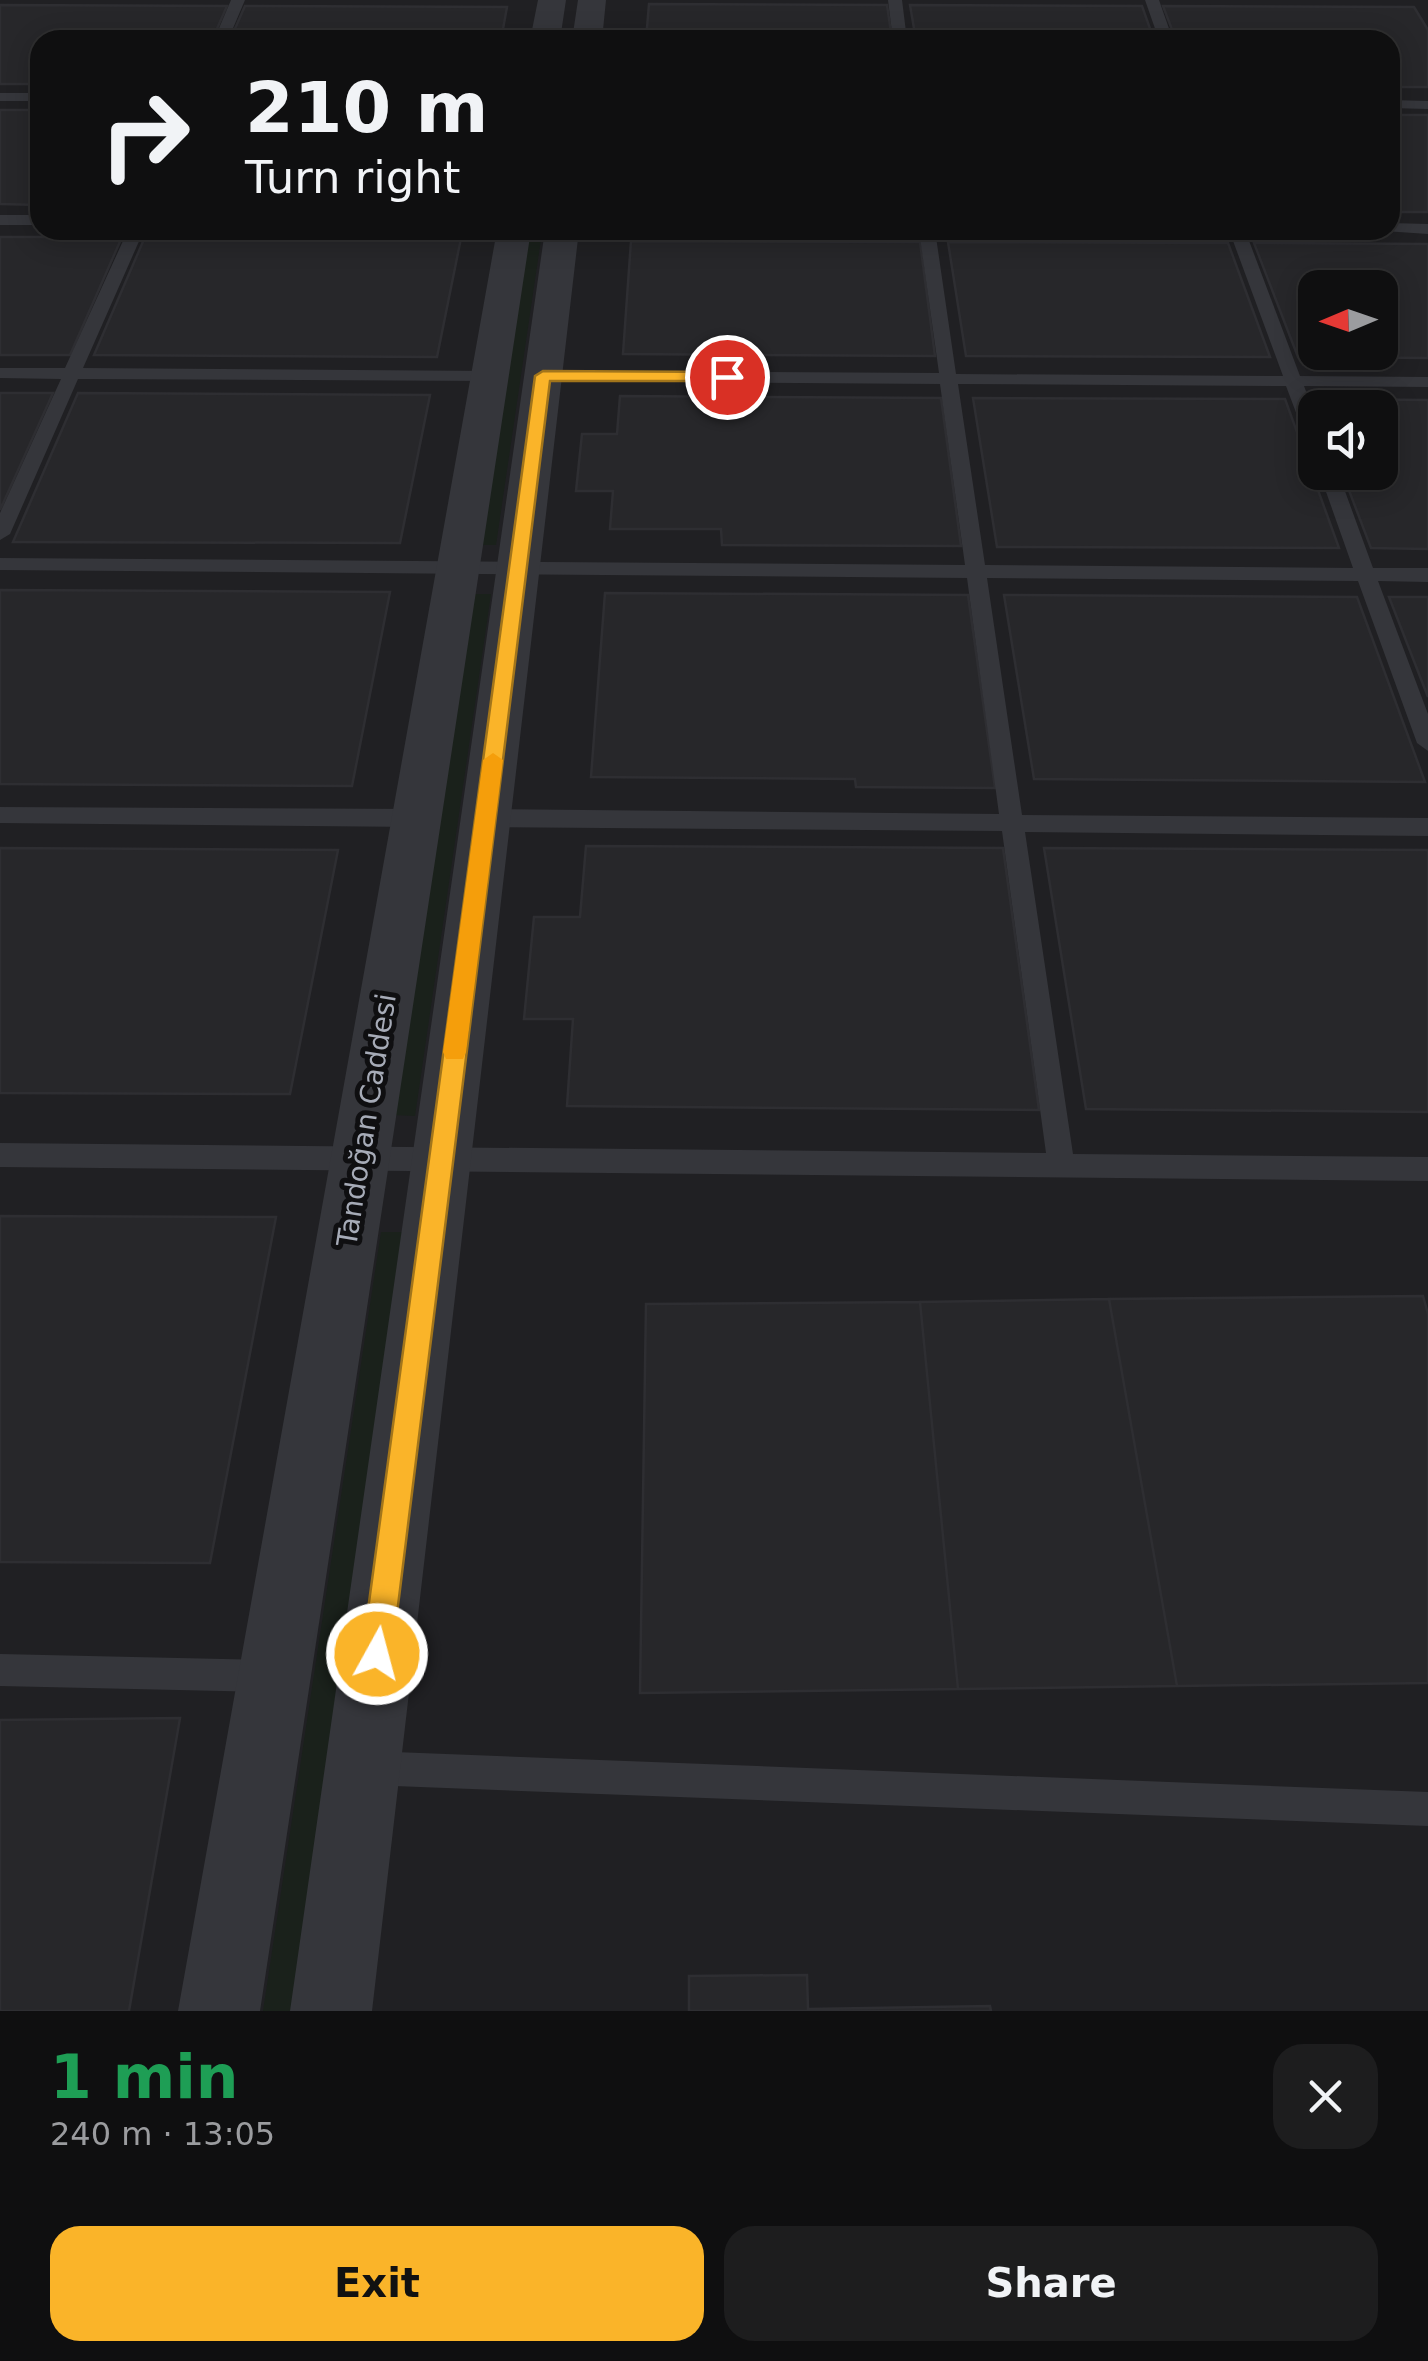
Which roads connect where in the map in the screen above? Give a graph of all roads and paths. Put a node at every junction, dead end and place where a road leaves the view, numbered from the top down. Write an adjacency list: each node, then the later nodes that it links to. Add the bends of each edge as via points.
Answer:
1 (238, 0): 6 (lane)
2 (552, 0): 7 (street)
3 (592, 0): 8 (street)
4 (895, 0): 9 (lane)
5 (1152, 0): 10 (lane)
6 (224, 30)
7 (547, 30)
8 (588, 30)
9 (899, 30)
10 (1162, 30)
11 (0, 97): 12 (lane)
12 (30, 98)
13 (1400, 104): 14 (lane)
14 (1428, 105)
15 (0, 220): 16 (lane)
16 (30, 220)
17 (1400, 228): 18 (lane)
18 (1428, 228)
19 (132, 240): 25 (lane)
20 (514, 240): 26 (street, Tandoğan Caddesi)
21 (559, 240): 26 (street, Tandoğan Caddesi)
22 (929, 240): 27 (lane)
23 (1241, 240): 28 (lane)
24 (0, 372): 25 (lane)
25 (72, 373): 26 (lane); 32 (lane)
26 (516, 376): 27 (lane); 34 (street, Tandoğan Caddesi); 35 (street, Tandoğan Caddesi)
27 (949, 378): 28 (lane); 36 (lane)
28 (1293, 381): 29 (lane); 30 (lane)
29 (1428, 382)
30 (1298, 394)
31 (1335, 490): 37 (lane)
32 (0, 534)
33 (0, 564): 34 (lane)
34 (458, 567): 35 (lane); 41 (street, Tandoğan Caddesi)
35 (518, 568): 36 (lane); 42 (street, Tandoğan Caddesi)
36 (976, 571): 37 (lane); 43 (lane)
37 (1366, 574): 38 (lane); 39 (lane)
38 (1428, 574)
39 (1428, 743)
40 (0, 815): 41 (lane)
41 (417, 818): 46 (street, Tandoğan Caddesi)
42 (485, 818): 43 (lane); 47 (street, Tandoğan Caddesi)
43 (1013, 823): 44 (lane); 48 (lane)
44 (1428, 827)
45 (0, 1154): 46 (lane)
46 (360, 1158): 47 (lane); 51 (street, Tandoğan Caddesi)
47 (441, 1159): 48 (lane); 52 (street, Tandoğan Caddesi)
48 (1061, 1165): 49 (lane)
49 (1428, 1168)
50 (0, 1670): 51 (lane)
51 (274, 1676): 54 (street, Tandoğan Caddesi)
52 (362, 1768): 53 (lane); 55 (street, Tandoğan Caddesi)
53 (1428, 1809)
54 (219, 2011)
55 (331, 2011)

